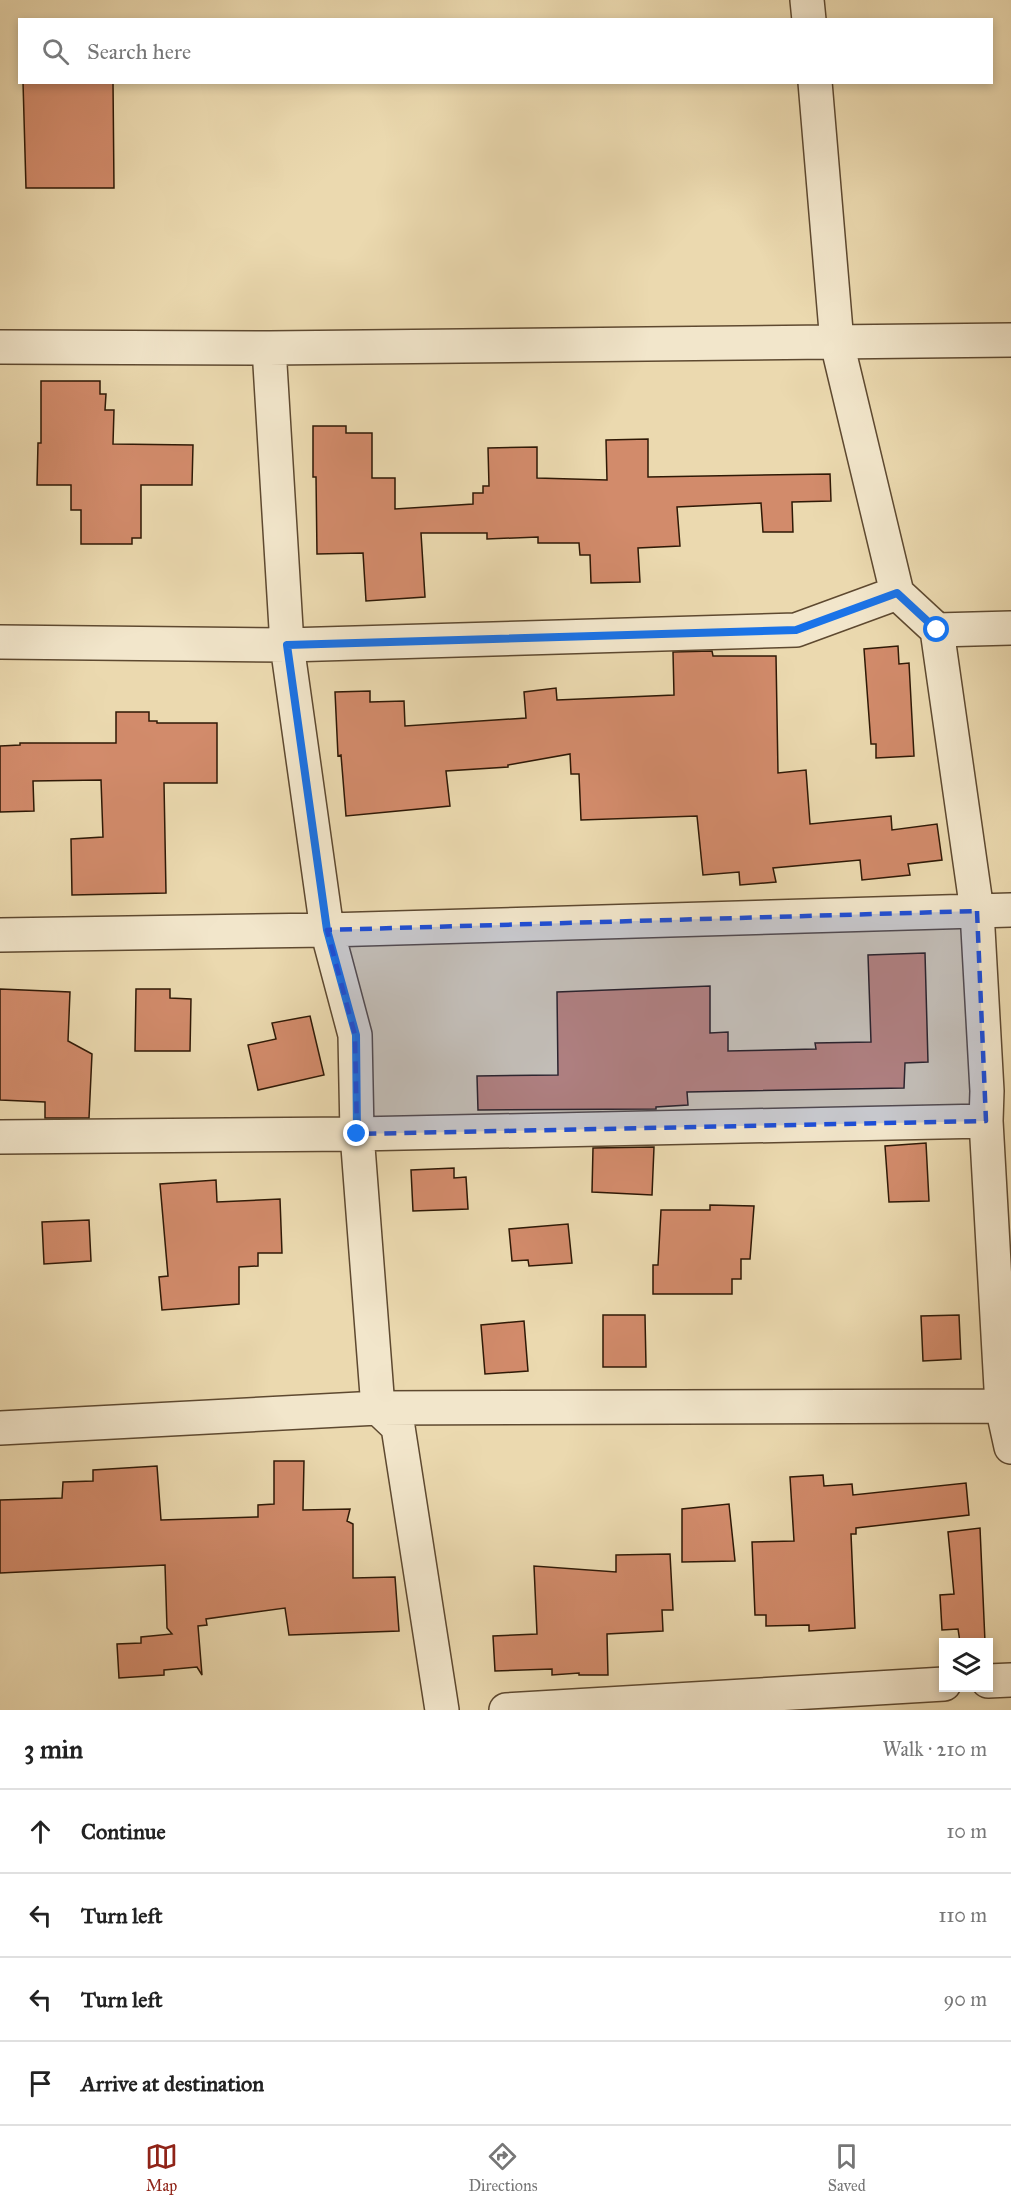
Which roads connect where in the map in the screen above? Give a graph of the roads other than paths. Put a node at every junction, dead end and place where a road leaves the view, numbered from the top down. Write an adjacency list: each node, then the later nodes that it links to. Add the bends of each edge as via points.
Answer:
1 (807, 0): 2 (street)
2 (809, 18)
3 (815, 84): 5 (street)
4 (1011, 340): 5 (street)
5 (837, 343): 7 (street); 8 (street)
6 (0, 347): 7 (street)
7 (269, 348): 12 (street)
8 (897, 593): 10 (street); 12 (street, via 796,630)
9 (1011, 628): 10 (street)
10 (937, 630): 13 (street)
11 (0, 642): 12 (street)
12 (287, 645): 15 (street)
13 (977, 910): 14 (street); 15 (street); 17 (street)
14 (1011, 910)
15 (327, 930): 16 (street); 18 (street, via 356,1035)
16 (0, 935)
17 (995, 1101): 18 (street); 20 (street)
18 (357, 1134): 19 (street); 21 (street)
19 (0, 1137)
20 (1007, 1406): 21 (street); 23 (street)
21 (378, 1408): 22 (street); 27 (street, via 398,1427)
22 (0, 1428)
23 (1011, 1447)
24 (1011, 1680): 25 (street)
25 (993, 1681)
26 (939, 1684): 28 (street)
27 (442, 1710)
28 (506, 1710)

